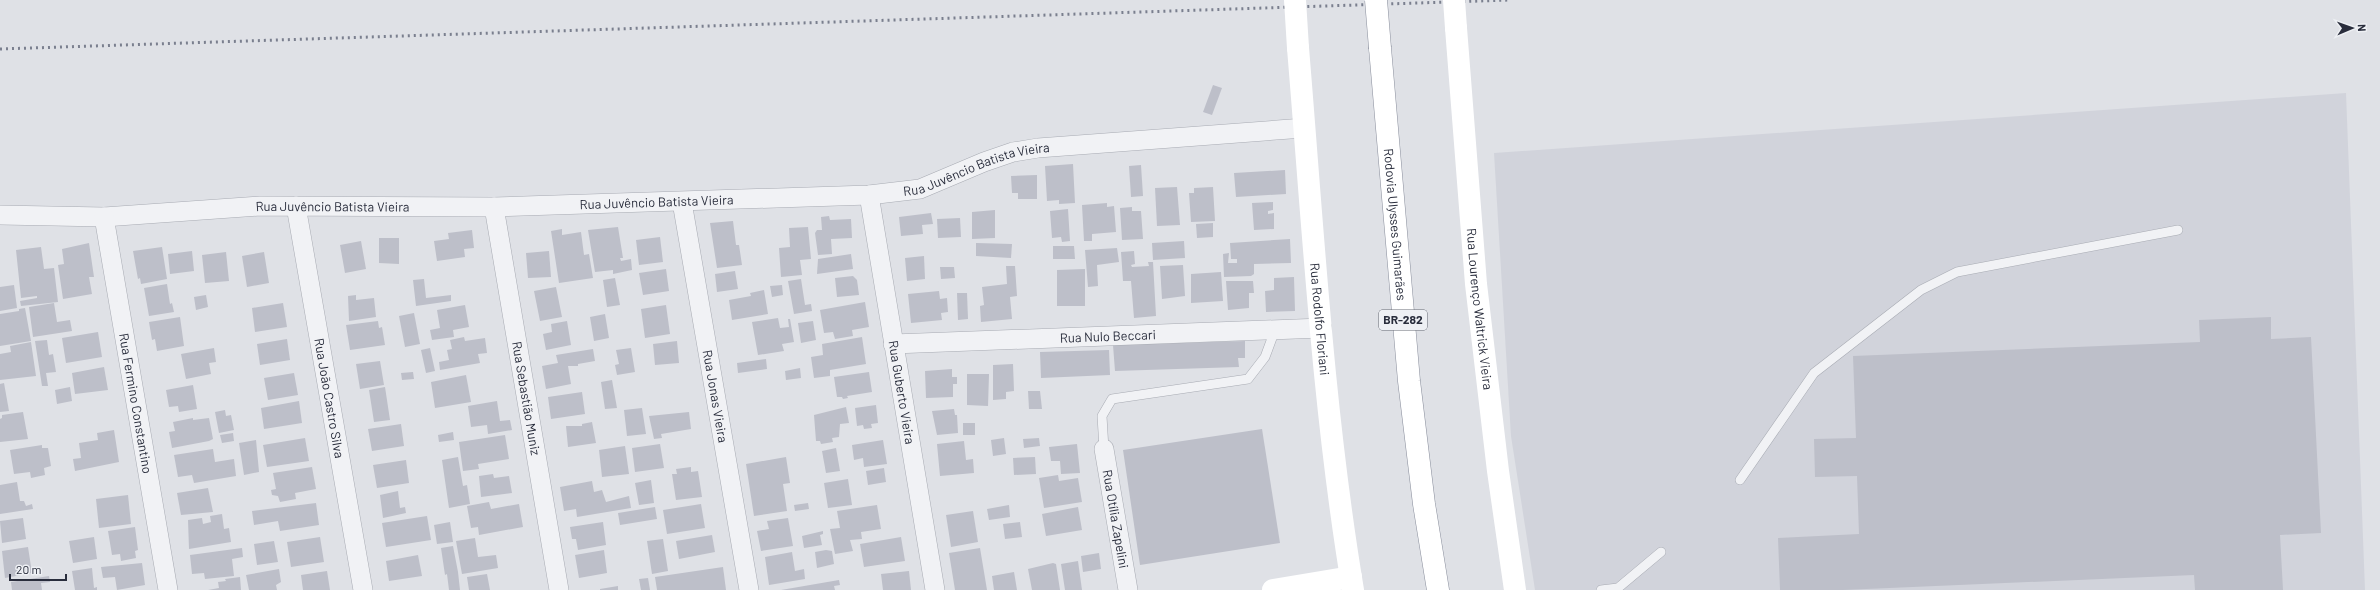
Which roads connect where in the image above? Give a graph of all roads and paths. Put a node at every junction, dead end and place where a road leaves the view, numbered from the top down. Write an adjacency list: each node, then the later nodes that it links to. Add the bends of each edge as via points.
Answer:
1 (1295, 0): 4 (main road, Rua Rodolfo Floriani, bridge)
2 (1376, 0): 26 (main road, Rodovia Ulysses Guimarães / BR-282, bridge, via 1409,381 1424,504)
3 (1454, 0): 27 (main road, Rua Lourenço Waltrick Vieira, bridge, via 1476,284)
4 (1304, 128): 5 (street, Rua Juvêncio Batista Vieira, via 1038,148 1013,152 984,162 920,189); 12 (main road, Rua Rodolfo Floriani)
5 (869, 196): 6 (street, Rua Juvêncio Batista Vieira); 14 (street, Rua Guberto Vieira)
6 (682, 202): 8 (street, Rua Juvêncio Batista Vieira); 22 (street, Rua Jonas Vieira)
7 (296, 206): 8 (street, Rua Juvêncio Batista Vieira); 10 (street, Rua Juvêncio Batista Vieira, via 240,206); 20 (street, Rua João Castro Silva)
8 (494, 207): 21 (street, Rua Sebastião Muniz)
9 (0, 215): 10 (street, Rua Juvêncio Batista Vieira)
10 (104, 217): 19 (street, Rua Fermino Constantino)
11 (2178, 230): 16 (lane, via 1957,272 1921,290 1814,373)
12 (1322, 328): 13 (street, Rua Nulo Beccari); 18 (main road, Rua Rodolfo Floriani)
13 (1274, 330): 14 (street, Rua Nulo Beccari); 15 (lane, via 1265,357 1248,379 1112,399 1102,416)
14 (893, 344): 23 (street, Rua Guberto Vieira)
15 (1104, 449): 24 (street, Rua Otília Zapelini)
16 (1740, 480)
17 (1661, 552): 28 (lane, via 1618,588)
18 (1352, 583): 25 (main road)
19 (168, 590)
20 (363, 590)
21 (559, 590)
22 (749, 590)
23 (935, 590)
24 (1128, 590)
25 (1273, 590)
26 (1438, 590)
27 (1515, 590)
28 (1601, 590)

